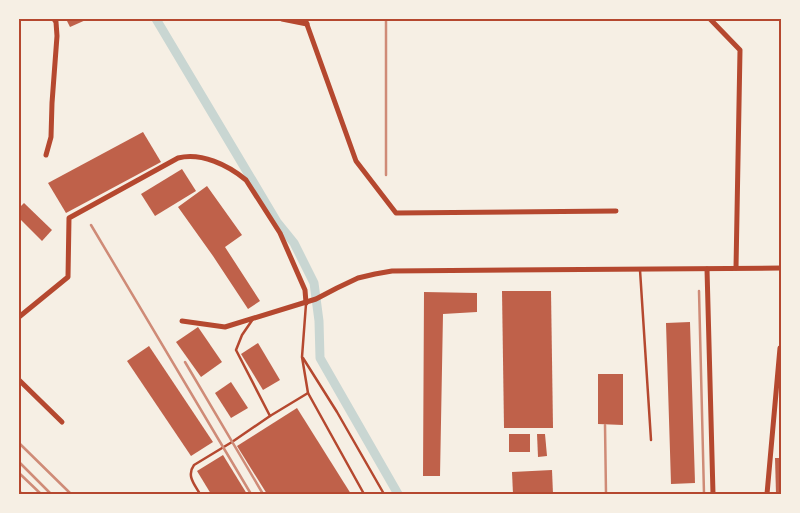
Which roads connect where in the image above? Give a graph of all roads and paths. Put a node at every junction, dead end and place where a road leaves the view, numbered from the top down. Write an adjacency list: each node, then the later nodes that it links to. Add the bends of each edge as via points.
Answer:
1 (54, 19): 5 (street, via 57,36 51,137)
2 (282, 19): 4 (street)
3 (710, 19): 8 (street, via 740,50)
4 (306, 22): 6 (street, via 356,161 396,213)
5 (46, 155)
6 (616, 211)
7 (707, 268): 8 (street); 10 (street); 25 (street)
8 (736, 268): 9 (street)
9 (781, 268)
10 (640, 269): 11 (street, via 392,271 358,278); 21 (lane)
11 (306, 303): 12 (street, via 305,290 280,233 246,180 220,164 186,156 69,218 68,277); 13 (street); 16 (lane)
12 (19, 317)
13 (254, 318): 14 (street, via 225,327); 19 (lane, via 236,350)
14 (182, 321)
15 (780, 348): 26 (street)
16 (302, 357): 18 (lane); 24 (lane)
17 (19, 380): 20 (street)
18 (308, 393): 19 (lane); 23 (lane)
19 (270, 416): 22 (lane, via 191,468 190,476)
20 (62, 422)
21 (651, 440)
22 (200, 494)
23 (364, 494)
24 (384, 494)
25 (713, 494)
26 (767, 494)

